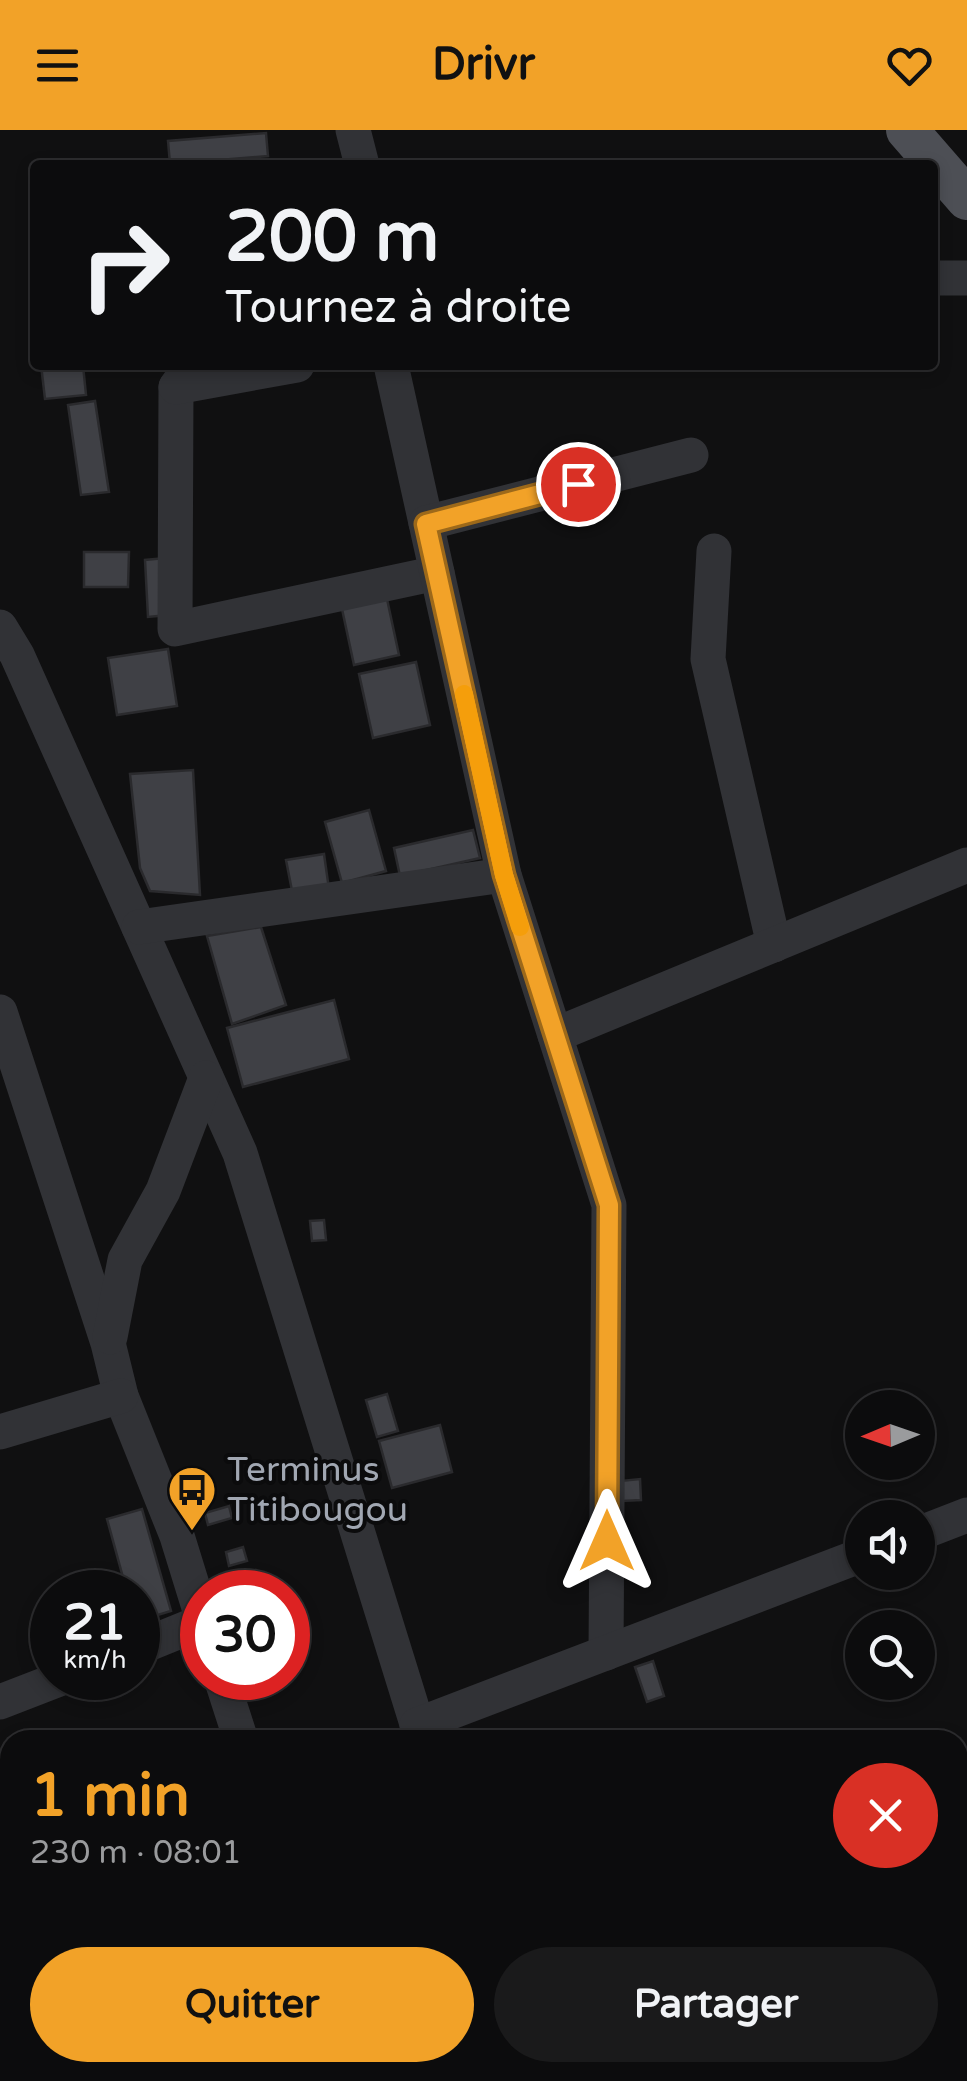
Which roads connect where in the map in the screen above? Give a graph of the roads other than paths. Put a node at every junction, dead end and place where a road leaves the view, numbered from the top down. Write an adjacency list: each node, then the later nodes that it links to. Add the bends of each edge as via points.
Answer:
1 (353, 130): 3 (street)
2 (907, 130): 4 (main road)
3 (361, 160)
4 (933, 160)
5 (938, 166): 6 (main road)
6 (967, 199)
7 (938, 278): 8 (street)
8 (967, 278)
9 (246, 370): 11 (street)
10 (392, 370): 13 (street)
11 (184, 376): 15 (street, via 175,629)
12 (691, 455): 13 (street)
13 (426, 524): 15 (street)
14 (714, 550): 20 (street, via 708,659)
15 (437, 573): 18 (street)
16 (0, 627): 19 (street)
17 (967, 866): 20 (street)
18 (504, 875): 19 (street); 22 (street)
19 (139, 927): 23 (street)
20 (774, 945): 22 (street)
21 (0, 1012): 24 (street)
22 (555, 1035): 31 (street, via 609,1205)
23 (206, 1078): 24 (street, via 164,1191 125,1260); 36 (street, via 240,1153)
24 (108, 1343): 25 (street)
25 (120, 1396): 26 (street); 30 (street)
26 (0, 1432)
27 (967, 1515): 28 (street)
28 (935, 1527)
29 (845, 1562): 31 (street)
30 (187, 1570)
31 (606, 1653): 37 (street)
32 (30, 1690): 34 (street)
33 (228, 1700): 35 (street)
34 (0, 1702)
35 (238, 1730)
36 (419, 1730)
37 (427, 1730)

